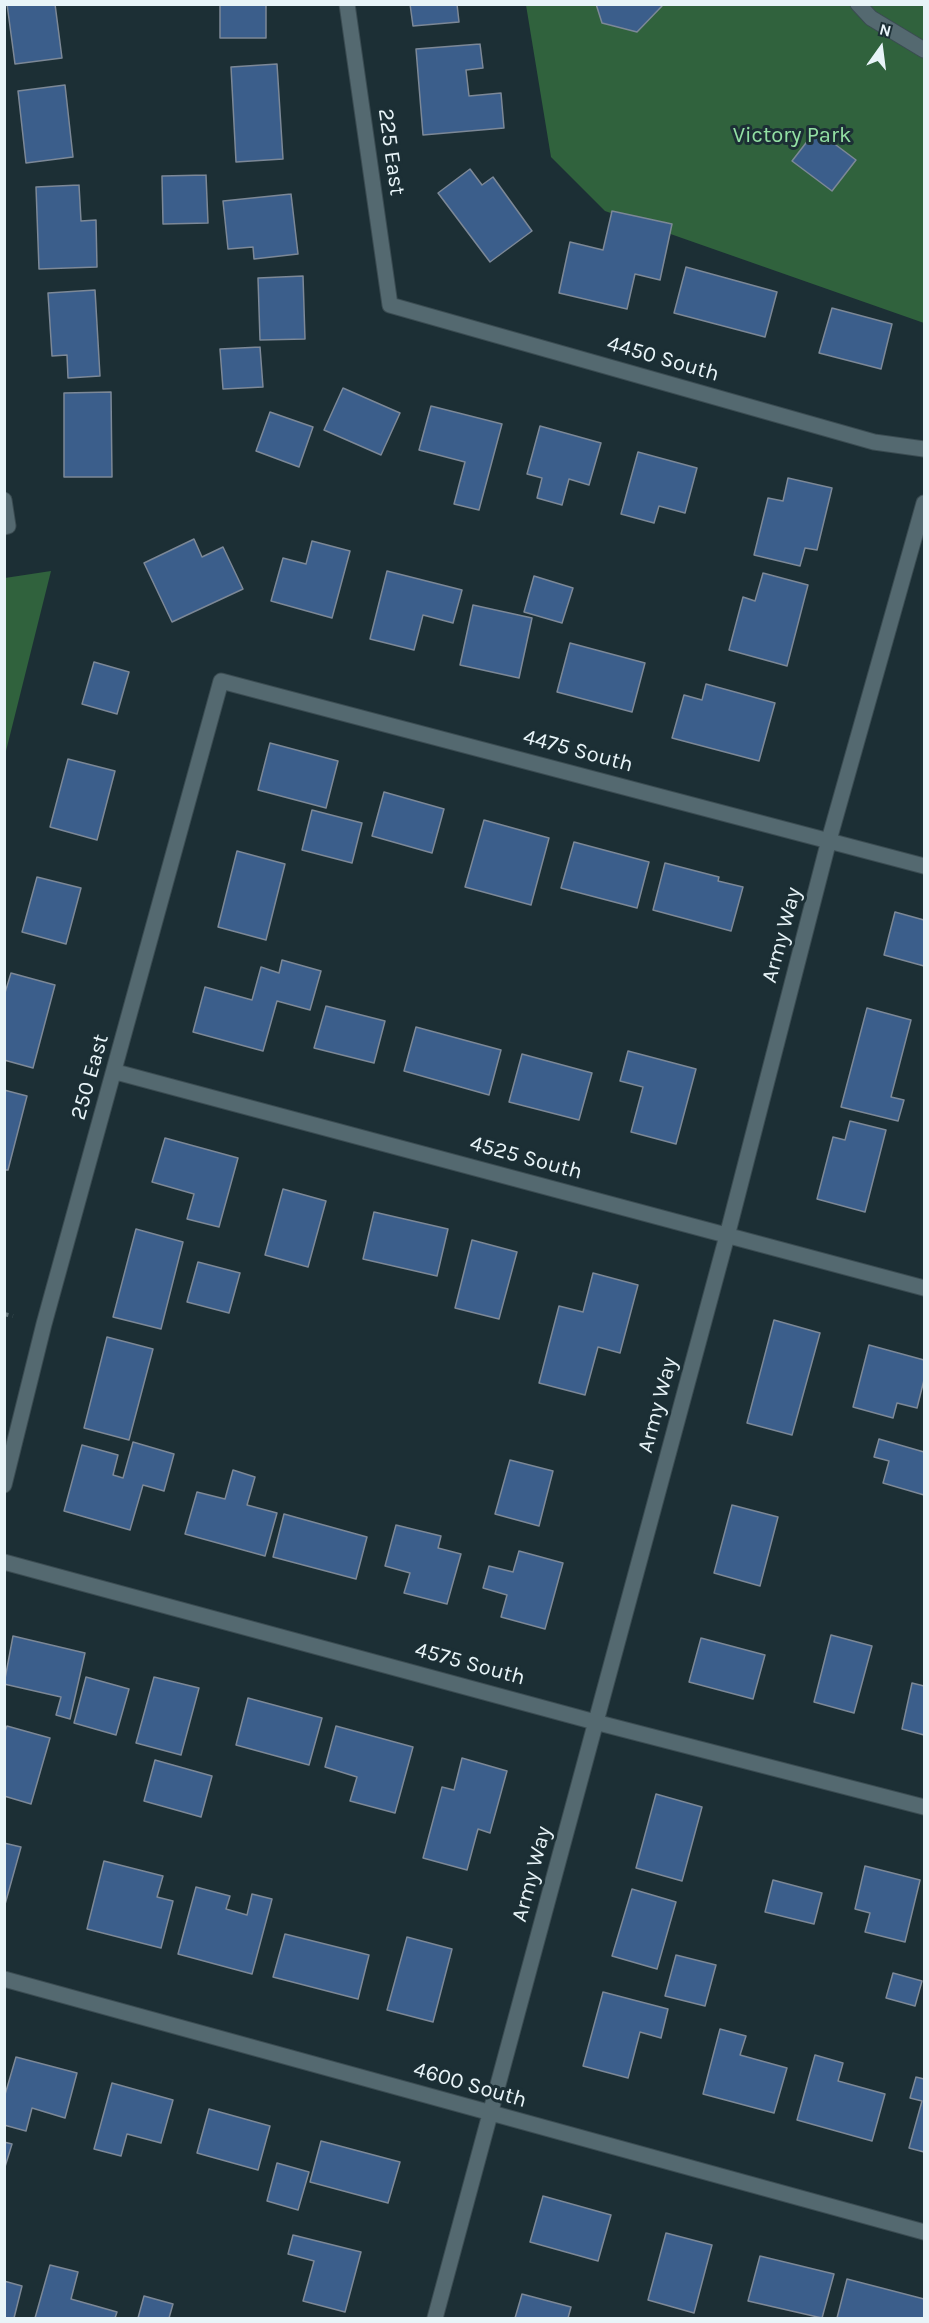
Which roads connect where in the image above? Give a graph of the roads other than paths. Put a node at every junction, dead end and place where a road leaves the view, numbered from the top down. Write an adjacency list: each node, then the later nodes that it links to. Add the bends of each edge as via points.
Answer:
1 (347, 4): 4 (street, 225 East)
2 (858, 4): 3 (street, via 871,18)
3 (924, 50)
4 (390, 305): 5 (street, 4450 South, via 874,442)
5 (924, 449)
6 (4, 500): 8 (street)
7 (924, 503): 10 (street, Army Way)
8 (6, 527)
9 (221, 681): 10 (street, 4475 South); 12 (street, 250 East)
10 (829, 840): 11 (street, 4475 South); 13 (street, Army Way)
11 (924, 866)
12 (116, 1072): 13 (street, 4525 South); 15 (street, 250 East, via 44,1324)
13 (727, 1236): 14 (street, 4525 South); 17 (street, Army Way)
14 (924, 1288)
15 (4, 1485)
16 (4, 1562): 17 (street, 4575 South)
17 (595, 1722): 18 (street, 4575 South); 20 (street, Army Way)
18 (924, 1807)
19 (4, 1979): 20 (street, 4600 South)
20 (492, 2114): 21 (street, 4600 South); 22 (street, Army Way)
21 (924, 2232)
22 (435, 2319)

